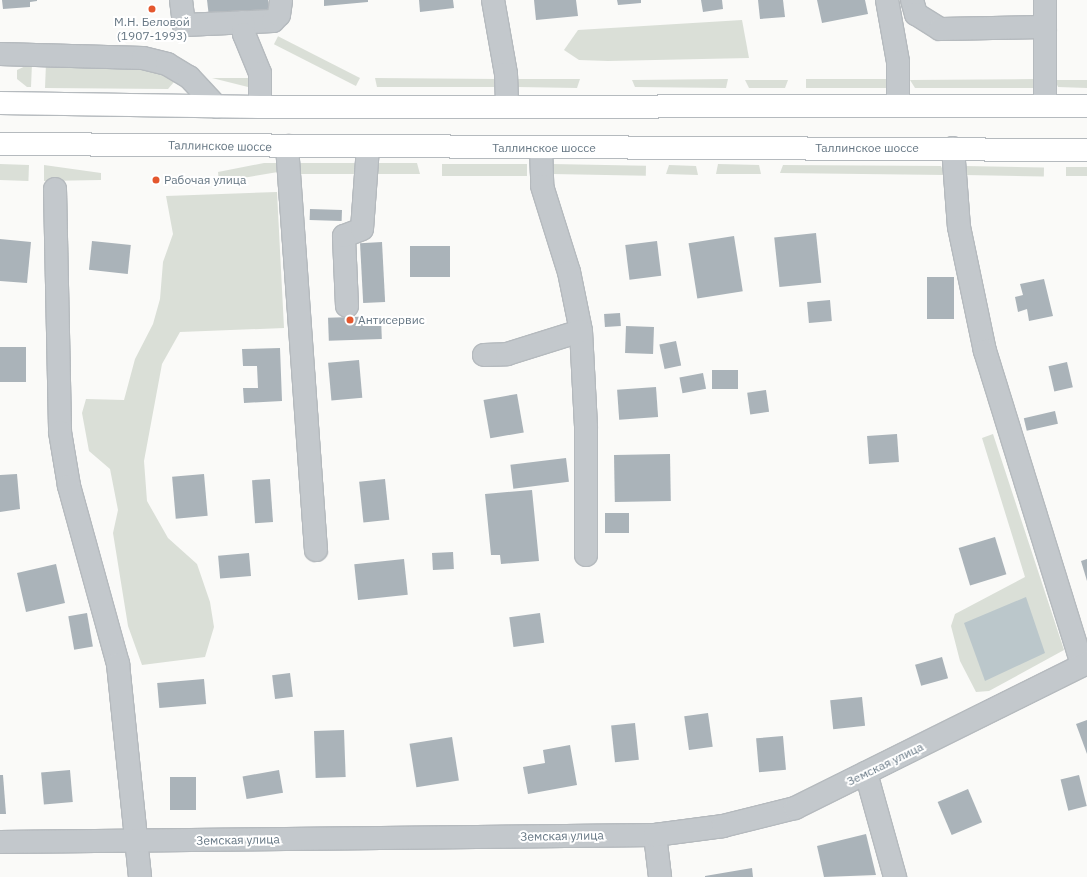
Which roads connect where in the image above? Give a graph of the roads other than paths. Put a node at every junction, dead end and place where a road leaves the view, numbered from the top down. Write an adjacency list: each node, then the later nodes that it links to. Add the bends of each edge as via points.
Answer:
1 (181, 0): 7 (street, via 184,25)
2 (281, 0): 7 (street, via 279,15 274,20)
3 (493, 0): 11 (street, via 506,74)
4 (887, 0): 12 (street, via 898,62)
5 (912, 0): 8 (street, via 916,14 940,28)
6 (1045, 0): 8 (street)
7 (243, 22): 16 (street, via 244,34 260,73)
8 (1045, 28): 13 (street)
9 (0, 54): 15 (street, via 142,58 161,63 188,77)
10 (0, 103): 15 (main road)
11 (507, 106): 12 (main road); 16 (main road)
12 (898, 106): 13 (main road)
13 (1045, 106): 14 (main road)
14 (1087, 106)
15 (217, 107): 16 (main road)
16 (260, 107)
17 (0, 144): 18 (main road, Таллинское шоссе)
18 (287, 146): 19 (main road, Таллинское шоссе); 27 (street)
19 (368, 147): 20 (main road, Таллинское шоссе); 24 (street, via 362,229 344,236)
20 (541, 148): 21 (main road, Таллинское шоссе); 25 (street, via 542,186 569,272)
21 (953, 148): 22 (main road, Таллинское шоссе); 29 (street, via 959,226 985,351)
22 (1087, 150)
23 (55, 189): 32 (street, via 60,432 68,486 118,664)
24 (347, 306)
25 (581, 331): 26 (street, via 507,354); 28 (street, via 586,428)
26 (484, 355)
27 (316, 550)
28 (586, 555)
29 (1085, 664): 30 (street, Земская улица)
30 (866, 773): 31 (street, Земская улица, via 795,808 756,820); 36 (street)
31 (655, 835): 32 (street, Земская улица); 35 (street)
32 (138, 841): 33 (street, Земская улица); 34 (street)
33 (0, 842)
34 (140, 877)
35 (660, 877)
36 (895, 877)

